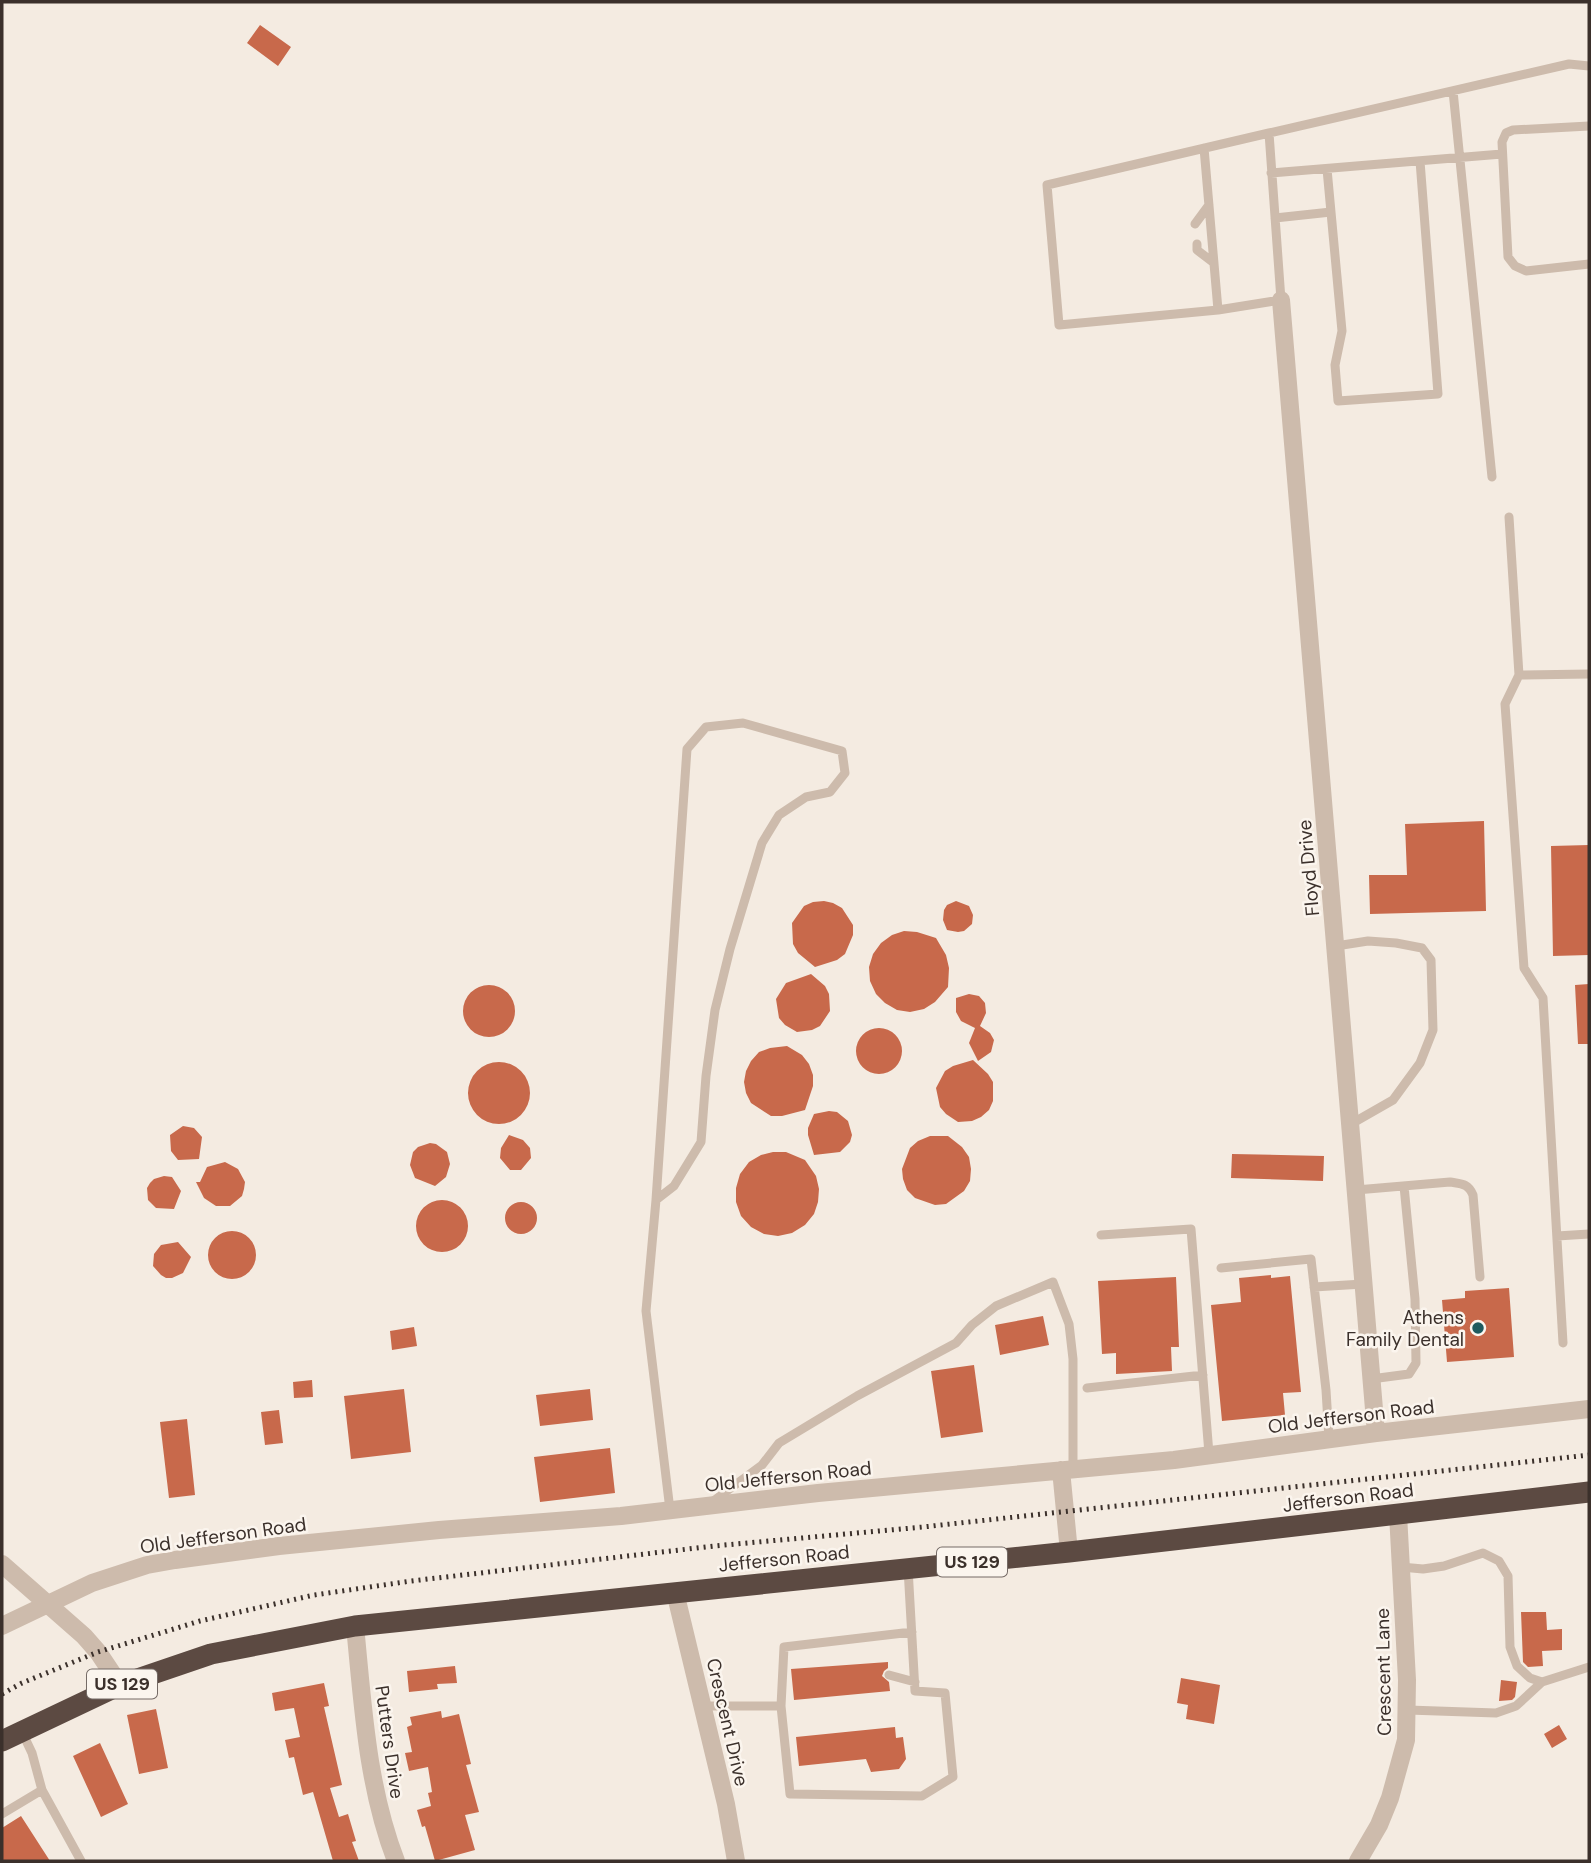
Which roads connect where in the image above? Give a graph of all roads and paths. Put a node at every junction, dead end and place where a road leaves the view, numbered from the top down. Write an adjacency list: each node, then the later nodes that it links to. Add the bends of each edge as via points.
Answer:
1 (1589, 66): 2 (lane, via 1569,64)
2 (1453, 91): 4 (lane); 7 (lane)
3 (1589, 126): 6 (lane, via 1513,130 1506,133)
4 (1269, 134): 5 (lane); 10 (lane)
5 (1204, 148): 11 (lane); 19 (lane, via 1047,185 1056,299 1059,325)
6 (1502, 154): 7 (lane); 17 (lane, via 1508,257 1515,266 1526,271)
7 (1460, 158): 8 (lane); 20 (lane)
8 (1420, 161): 9 (lane); 12 (lane, via 1438,394 1338,401 1335,365 1342,331)
9 (1327, 169): 10 (lane); 12 (lane)
10 (1271, 173): 13 (lane)
11 (1209, 205): 14 (lane); 16 (lane)
12 (1331, 212): 13 (lane)
13 (1275, 218): 18 (lane)
14 (1195, 223)
15 (1197, 244): 16 (lane, via 1197,250)
16 (1214, 263): 19 (lane)
17 (1589, 264)
18 (1280, 300): 19 (lane); 24 (street, Floyd Drive)
19 (1218, 310)
20 (1492, 477)
21 (1509, 517): 23 (lane)
22 (1589, 674): 23 (lane)
23 (1519, 675): 31 (lane, via 1505,704 1524,968 1543,998)
24 (1336, 946): 25 (street, Floyd Drive); 25 (lane, via 1396,943 1422,948 1431,960 1433,1030 1420,1063 1393,1100)
25 (1350, 1124): 27 (street, Floyd Drive)
26 (1404, 1185): 27 (lane); 33 (lane, via 1450,1182 1470,1188); 38 (lane, via 1416,1363 1409,1374)
27 (1356, 1190): 34 (street, Floyd Drive)
28 (656, 1200): 28 (lane, via 687,749 706,727 743,723 842,751 845,773 830,792 806,797 779,815 762,843 715,1010 701,1142 674,1185); 47 (lane, via 646,1311)
29 (1589, 1234): 31 (lane)
30 (1101, 1235): 37 (lane, via 1191,1229)
31 (1557, 1236): 36 (lane)
32 (1221, 1268): 35 (lane, via 1311,1259)
33 (1480, 1277)
34 (1363, 1283): 35 (lane); 38 (street, Floyd Drive)
35 (1314, 1287): 42 (lane)
36 (1563, 1343)
37 (1203, 1375): 39 (lane); 43 (lane)
38 (1371, 1379): 41 (street, Floyd Drive)
39 (1087, 1388)
40 (1589, 1409): 41 (street, Old Jefferson Road)
41 (1376, 1433): 42 (street, Old Jefferson Road)
42 (1329, 1439): 43 (street, Old Jefferson Road)
43 (1209, 1454): 44 (street, Old Jefferson Road)
44 (1067, 1470): 46 (street, Old Jefferson Road); 46 (lane, via 1073,1359 1069,1324 1053,1282 996,1306 956,1343 779,1443 762,1465); 49 (street)
45 (1589, 1492): 48 (highway, Jefferson Road / US 129)
46 (705, 1506): 47 (street, Old Jefferson Road)
47 (670, 1510): 54 (street, Old Jefferson Road, via 175,1560 123,1572)
48 (1398, 1514): 49 (highway, Jefferson Road / US 129); 51 (street, Crescent Lane)
49 (1069, 1552): 52 (highway, Jefferson Road / US 129)
50 (2, 1564): 54 (street)
51 (1401, 1567): 61 (lane, via 1444,1566 1483,1553 1499,1561 1508,1576 1510,1647 1517,1666); 67 (street, Crescent Lane)
52 (908, 1568): 53 (highway, Jefferson Road / US 129); 57 (lane)
53 (675, 1592): 56 (highway, Jefferson Road / US 129); 65 (street, Crescent Drive)
54 (49, 1603): 55 (street, Old Jefferson Road); 62 (street, via 98,1652)
55 (2, 1626)
56 (355, 1626): 62 (highway, Jefferson Road / US 129, via 211,1654); 73 (street, Putters Drive, via 372,1774)
57 (912, 1632): 60 (lane); 64 (lane, via 784,1647)
58 (1589, 1667): 61 (lane)
59 (889, 1675): 60 (lane)
60 (915, 1682): 66 (lane, via 915,1691 945,1693 953,1777 922,1796 790,1794)
61 (1542, 1682): 67 (lane, via 1516,1706 1496,1713)
62 (120, 1685): 68 (highway, Jefferson Road / US 129)
63 (793, 1685): 64 (lane)
64 (781, 1695): 66 (lane)
65 (702, 1706): 66 (lane); 74 (street, Crescent Drive)
66 (780, 1706)
67 (1408, 1710): 75 (street, Crescent Lane, via 1406,1740 1390,1798)
68 (21, 1731): 69 (highway, Jefferson Road / US 129); 70 (lane)
69 (2, 1741)
70 (42, 1790): 71 (lane); 72 (lane)
71 (2, 1814)
72 (81, 1861)
73 (396, 1861)
74 (736, 1861)
75 (1358, 1861)

